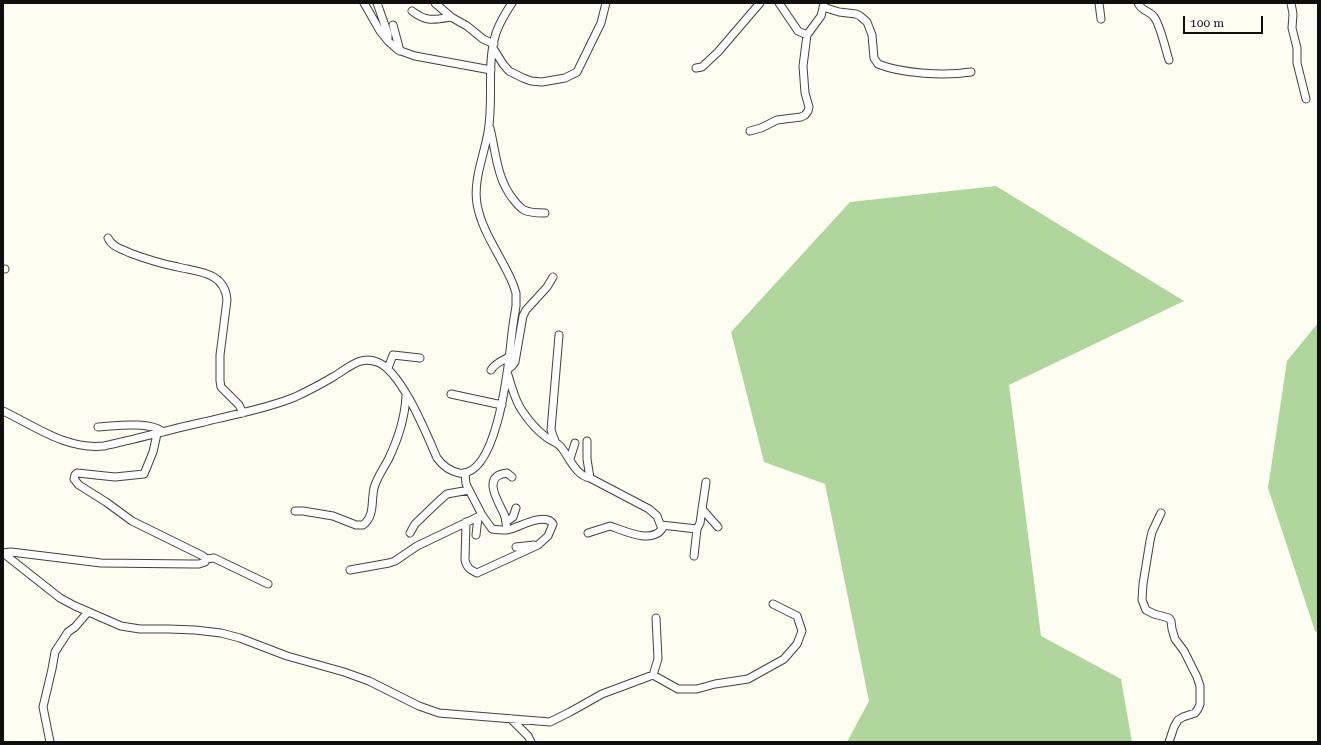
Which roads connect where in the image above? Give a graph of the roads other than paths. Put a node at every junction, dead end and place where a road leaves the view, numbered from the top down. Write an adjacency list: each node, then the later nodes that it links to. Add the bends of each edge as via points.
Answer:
1 (364, 3): 17 (street)
2 (377, 3): 17 (street)
3 (435, 3): 13 (street)
4 (512, 3): 18 (street, via 496,32)
5 (606, 3): 18 (street, via 598,30 577,72 565,78 542,82 523,78 509,71)
6 (760, 3): 21 (street, via 718,52 702,67)
7 (779, 3): 16 (street, via 798,31)
8 (1099, 3): 14 (street)
9 (1138, 3): 20 (street, via 1154,17)
10 (1291, 3): 24 (street, via 1292,28 1298,48 1297,63)
11 (824, 5): 16 (street, via 821,16); 23 (street, via 839,12 856,14 867,22 872,35 874,58 878,64 901,70 944,75)
12 (412, 11): 13 (street, via 422,18)
13 (451, 17): 18 (street)
14 (1101, 19)
15 (393, 26): 19 (street)
16 (807, 35): 26 (street, via 804,66 808,111 801,117 777,120)
17 (388, 41): 19 (street)
18 (493, 46): 22 (street)
19 (400, 51): 22 (street, via 421,58)
20 (1169, 60)
21 (696, 68)
22 (491, 70): 25 (street)
23 (972, 72)
24 (1306, 99)
25 (490, 124): 27 (street, via 499,170 509,194 522,209); 31 (street, via 476,195 487,232 516,293)
26 (750, 131)
27 (545, 213)
28 (108, 238): 40 (street, via 110,243 122,250 178,268 204,272 222,284 226,300 220,381 221,387 239,405)
29 (553, 277): 35 (street, via 523,316 515,362)
30 (559, 335): 43 (street, via 551,430)
31 (509, 356): 34 (street); 35 (street)
32 (420, 358): 33 (street, via 393,355)
33 (388, 368): 37 (street, via 402,386); 40 (street, via 376,361 356,362 295,397)
34 (491, 370)
35 (507, 371): 38 (street); 43 (street, via 521,410 547,438)
36 (451, 394): 38 (street)
37 (406, 396): 47 (street, via 437,458 454,472); 54 (street, via 406,407 399,433 377,480 372,510 367,522 363,525 356,524 332,516)
38 (502, 405): 47 (street, via 482,460)
39 (3, 411): 42 (street, via 59,439 83,446 104,446)
40 (243, 413): 42 (street)
41 (98, 427): 42 (street, via 157,428)
42 (160, 433): 70 (street, via 144,474 115,477 78,473 74,479 132,521)
43 (555, 441): 46 (street)
44 (587, 442): 49 (street)
45 (574, 443): 46 (street)
46 (570, 459): 49 (street, via 580,473)
47 (465, 473): 51 (street)
48 (512, 477): 58 (street, via 507,473 501,474 493,484 496,500)
49 (590, 478): 59 (street, via 649,510 657,516)
50 (706, 482): 53 (street)
51 (469, 490): 56 (street); 63 (street, via 447,494 415,524)
52 (516, 508): 58 (street, via 513,517)
53 (702, 509): 60 (street); 61 (street)
54 (295, 511)
55 (1161, 513): 80 (street, via 1150,541 1142,600 1146,610 1169,618 1175,639 1184,651 1200,686 1198,709 1195,713 1178,720)
56 (480, 516): 57 (street); 62 (street, via 492,529); 65 (street)
57 (466, 522): 66 (street, via 466,566 477,573); 71 (street, via 417,546 396,561)
58 (506, 522): 62 (street)
59 (661, 525): 61 (street); 64 (street, via 662,529 656,536 631,534 610,526)
60 (718, 527)
61 (697, 529): 69 (street)
62 (507, 530): 66 (street, via 537,520 550,520 553,524 551,530)
63 (410, 534)
64 (588, 534)
65 (476, 535)
66 (538, 545): 67 (street)
67 (516, 547)
68 (3, 553): 70 (street, via 131,564 199,564); 74 (street, via 60,598)
69 (694, 556)
70 (206, 559): 72 (street, via 214,558)
71 (350, 570)
72 (268, 584)
73 (773, 604): 76 (street, via 797,616 802,632 797,644 784,659 748,679 697,689 678,689)
74 (88, 612): 77 (street, via 121,626 140,629 222,633 287,656 362,678 432,711); 78 (street, via 68,632 55,652 43,707)
75 (656, 618): 76 (street, via 658,659)
76 (653, 676): 77 (street, via 602,694 550,722)
77 (511, 719): 79 (street)
78 (50, 742)
79 (531, 742)
80 (1169, 742)

